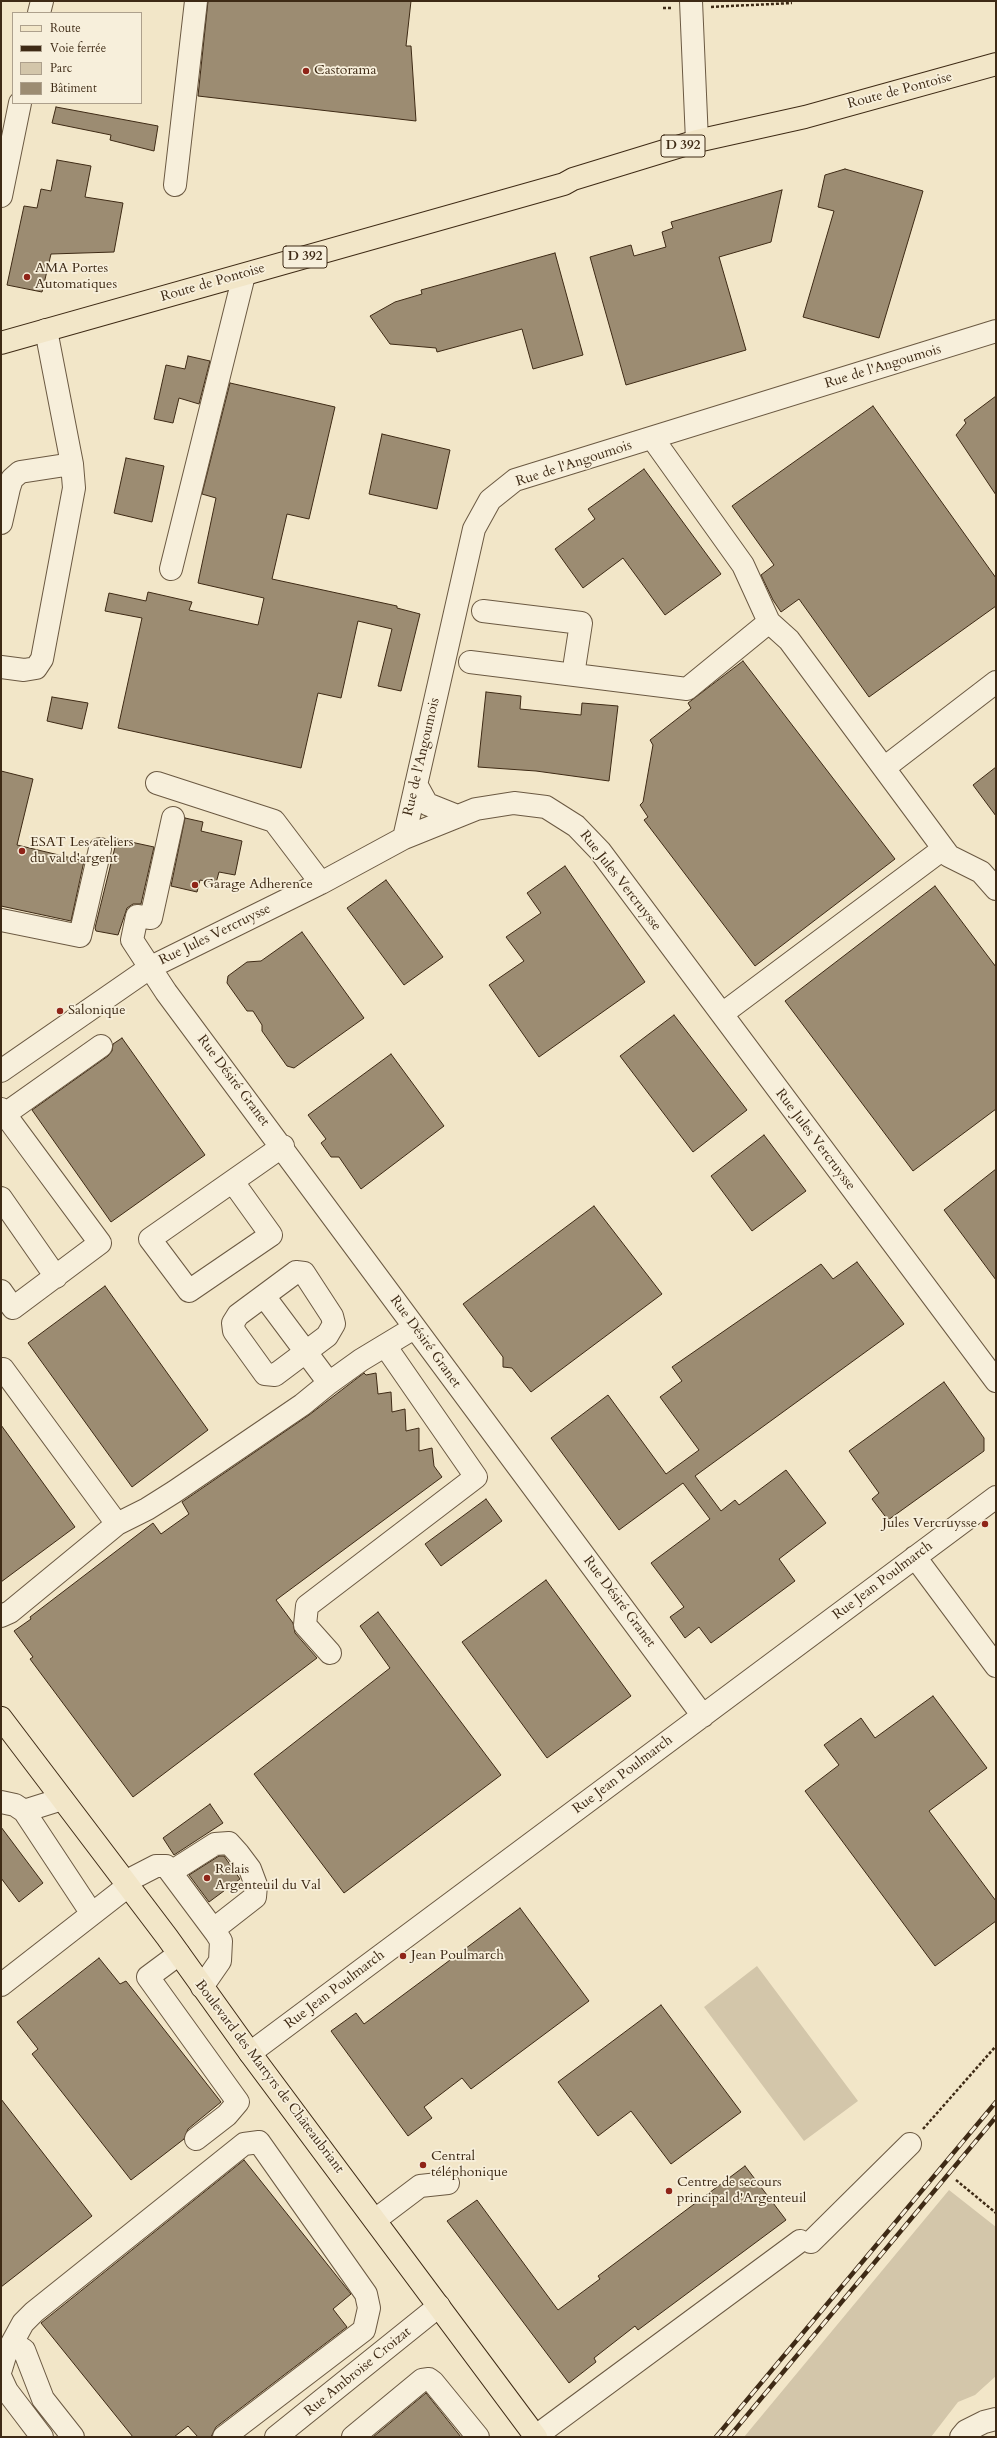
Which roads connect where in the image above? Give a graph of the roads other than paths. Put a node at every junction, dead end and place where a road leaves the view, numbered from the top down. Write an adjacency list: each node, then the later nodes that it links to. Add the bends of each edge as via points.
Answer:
1 (42, 1): 4 (street)
2 (196, 1): 10 (street)
3 (692, 4): 8 (street)
4 (39, 12)
5 (996, 64): 7 (main road, Route de Pontoise / D 392)
6 (20, 104): 11 (street)
7 (805, 117): 8 (main road, Route de Pontoise / D 392); 9 (main road, Route de Pontoise / D 392, via 701,153 574,185)
8 (697, 141): 9 (main road, Route de Pontoise / D 392)
9 (564, 184): 12 (main road, Route de Pontoise / D 392)
10 (175, 185)
11 (1, 196)
12 (244, 275): 13 (main road, Route de Pontoise / D 392); 19 (street)
13 (46, 330): 15 (main road, Route de Pontoise / D 392); 17 (street)
14 (996, 331): 16 (street, Rue de l'Angoumois)
15 (1, 343)
16 (653, 439): 21 (street, via 743,566); 28 (street, Rue de l'Angoumois, via 515,480 490,500 474,529)
17 (72, 464): 18 (street, via 20,472 12,479 8,488); 23 (street, via 74,488 42,659 36,668 24,670)
18 (1, 524)
19 (170, 569)
20 (483, 611): 24 (street, via 581,623)
21 (769, 622): 24 (street, via 687,689); 26 (street, via 789,640)
22 (470, 662): 24 (street)
23 (1, 667)
24 (573, 675)
25 (996, 682): 26 (street)
26 (884, 768): 32 (street)
27 (157, 783): 34 (street, via 274,821)
28 (416, 784): 29 (street, via 428,804); 31 (street, Rue de l'Angoumois)
29 (457, 816): 31 (street, Rue Jules Vercruysse); 38 (street, Rue Jules Vercruysse, via 476,809 514,802 546,807 576,826 600,851)
30 (173, 818): 37 (street, Rue Désiré Granet, via 151,918 137,916 132,940)
31 (404, 838): 34 (street, Rue Jules Vercruysse)
32 (944, 848): 35 (street, via 948,856 981,872); 38 (street)
33 (100, 849): 36 (street, via 80,936)
34 (321, 883): 37 (street, Rue Jules Vercruysse)
35 (996, 889)
36 (1, 920)
37 (151, 966): 40 (street, Rue Jules Vercruysse); 42 (street, Rue Désiré Granet, via 166,992)
38 (722, 1014): 52 (street, Rue Jules Vercruysse)
39 (101, 1046): 41 (street)
40 (2, 1066)
41 (3, 1111): 45 (street, via 100,1243)
42 (283, 1146): 43 (street); 48 (street, Rue Désiré Granet)
43 (233, 1182): 43 (street, via 271,1236 189,1291 150,1239)
44 (1, 1198): 45 (street)
45 (56, 1277): 46 (street, via 13,1308)
46 (1, 1291)
47 (264, 1296): 50 (street); 50 (street, via 238,1315 233,1323 234,1331 265,1374 274,1375); 50 (street, via 296,1272 304,1273 332,1316 334,1324 327,1336)
48 (414, 1328): 49 (street); 60 (street, Rue Désiré Granet)
49 (386, 1347): 53 (street, via 361,1360); 58 (street, via 476,1477 306,1606 305,1625)
50 (304, 1353): 53 (street)
51 (1, 1371): 55 (street, via 3,1369)
52 (996, 1381)
53 (329, 1383): 55 (street, via 302,1405 174,1492 148,1509)
54 (996, 1496): 56 (street, Rue Jean Poulmarch)
55 (116, 1524): 57 (street, via 10,1612)
56 (915, 1557): 59 (street); 60 (street, Rue Jean Poulmarch)
57 (1, 1616)
58 (330, 1653)
59 (996, 1666)
60 (703, 1716): 72 (street, Rue Jean Poulmarch)
61 (1, 1718): 63 (main road, Boulevard des Martyrs de Châteaubriant)
62 (1, 1787): 64 (street)
63 (62, 1799): 64 (street); 66 (main road, Boulevard des Martyrs de Châteaubriant)
64 (13, 1806): 67 (street)
65 (171, 1872): 66 (street, via 161,1864); 68 (street); 68 (street, via 215,1844 229,1843 238,1853 252,1874 256,1885 255,1897)
66 (126, 1884): 67 (street); 69 (main road, Boulevard des Martyrs de Châteaubriant)
67 (92, 1914): 70 (street)
68 (214, 1929): 71 (street, via 221,1941 220,1961)
69 (179, 1954): 71 (main road, Boulevard des Martyrs de Châteaubriant); 73 (street, via 148,1977 238,2102 227,2115)
70 (1, 1984)
71 (202, 1987): 72 (main road, Boulevard des Martyrs de Châteaubriant)
72 (250, 2053): 76 (main road, Boulevard des Martyrs de Châteaubriant)
73 (196, 2139)
74 (910, 2144): 88 (street, via 806,2242)
75 (448, 2183): 76 (street, via 420,2186)
76 (375, 2220): 77 (main road, Boulevard des Martyrs de Châteaubriant)
77 (439, 2306): 85 (street, Rue Ambroise Croizat); 88 (main road, Boulevard des Martyrs de Châteaubriant)
78 (13, 2343): 79 (street); 83 (street, via 24,2350 43,2399); 84 (street, via 23,2323 34,2312 244,2144 259,2142 366,2294 369,2308 364,2330)
79 (1, 2369)
80 (1, 2378): 82 (street, via 7,2391)
81 (996, 2419): 89 (street, via 966,2431)
82 (42, 2437)
83 (73, 2437)
84 (224, 2437)
85 (276, 2437)
86 (353, 2437): 87 (street, via 422,2380 429,2379)
87 (478, 2437)
88 (536, 2437)
89 (961, 2437)

